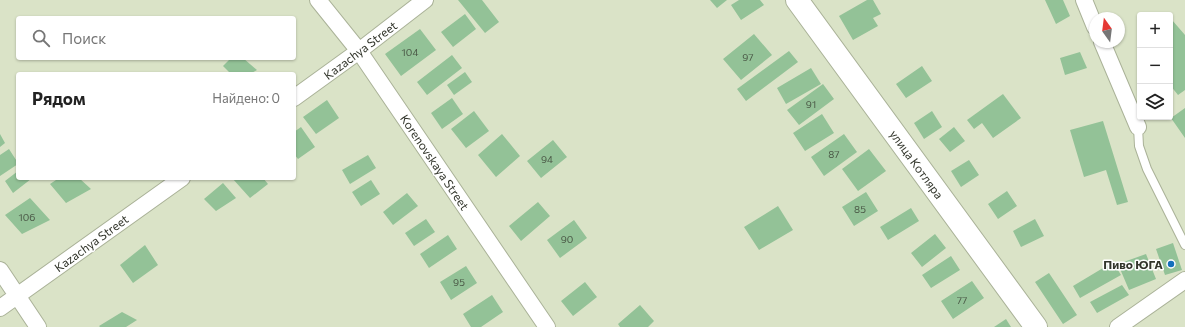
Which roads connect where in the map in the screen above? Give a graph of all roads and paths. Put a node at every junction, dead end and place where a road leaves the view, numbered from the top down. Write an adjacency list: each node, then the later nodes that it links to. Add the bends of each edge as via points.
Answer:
1 (318, 0): 7 (street, Korenovskaya Street)
2 (425, 0): 7 (street, Kazachya Street)
3 (797, 0): 18 (main road, улица Котляра)
4 (1084, 0): 5 (street)
5 (1089, 12)
6 (1105, 48): 9 (street)
7 (359, 52): 8 (street, Kazachya Street); 17 (street, Korenovskaya Street)
8 (296, 97)
9 (1138, 127): 11 (lane, via 1139,146 1147,168)
10 (179, 180): 14 (street, Kazachya Street)
11 (1185, 245)
12 (0, 270): 14 (street)
13 (1185, 280): 19 (street)
14 (18, 295): 15 (street, Kazachya Street); 16 (street)
15 (0, 308)
16 (38, 327)
17 (547, 327)
18 (1036, 327)
19 (1118, 327)

